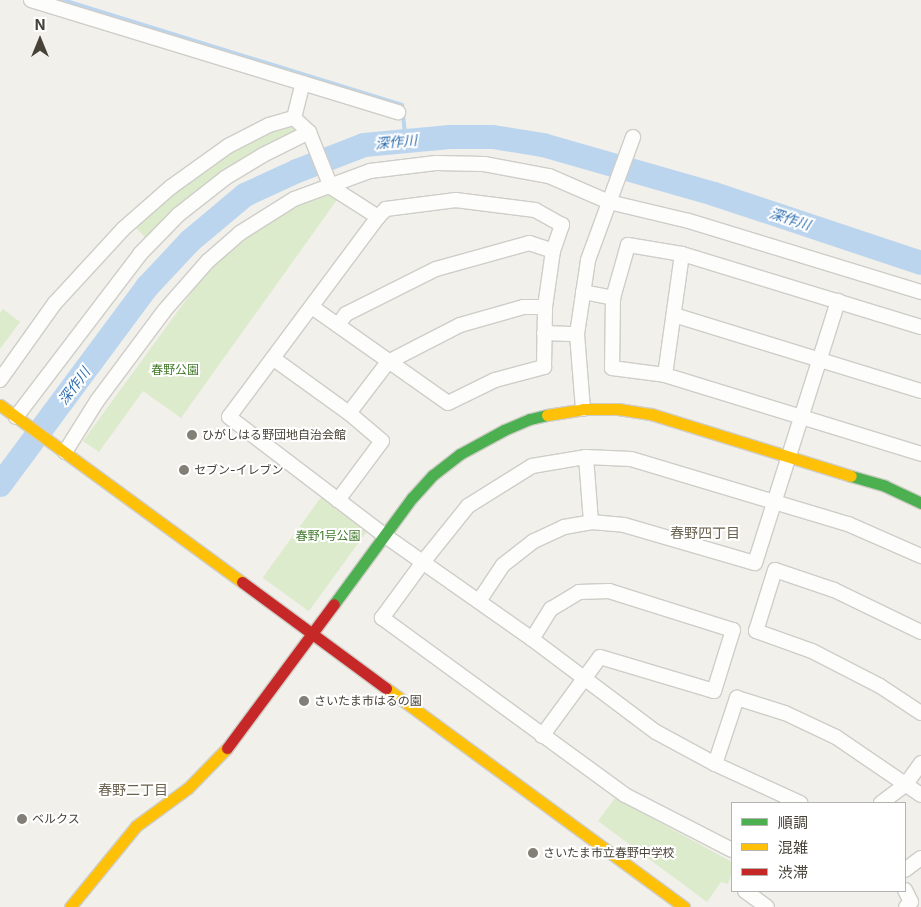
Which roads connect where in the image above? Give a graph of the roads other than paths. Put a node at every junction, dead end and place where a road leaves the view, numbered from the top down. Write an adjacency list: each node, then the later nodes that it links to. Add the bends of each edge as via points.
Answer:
1 (31, 0): 2 (street)
2 (303, 83): 3 (street); 4 (street)
3 (398, 112)
4 (294, 118): 5 (street); 27 (street, via 269,125 228,146 170,187 123,230 55,303)
5 (309, 132): 7 (street); 33 (street, via 263,154 225,178 178,215 140,254)
6 (633, 137): 8 (street)
7 (331, 187): 8 (street, via 370,172 436,163 484,164 549,176); 9 (street); 34 (street, via 294,199 240,233 208,260 152,326)
8 (609, 202): 12 (street, via 588,260); 13 (street, via 689,221)
9 (378, 217): 10 (street, via 386,209 456,200 535,210 562,225); 16 (street)
10 (553, 251): 17 (street); 19 (street, via 529,243 436,269 346,314)
11 (682, 254): 14 (street, via 628,245); 15 (street); 18 (street)
12 (583, 292): 14 (street); 22 (street)
13 (921, 292)
14 (613, 298): 26 (street, via 612,368)
15 (838, 301): 20 (street); 24 (street)
16 (312, 307): 19 (street); 23 (street)
17 (545, 307): 21 (street); 25 (street, via 523,307 460,325)
18 (674, 315): 24 (street); 26 (street)
19 (338, 325): 25 (street)
20 (921, 327)
21 (544, 333): 22 (street); 25 (street, via 544,366 495,380 448,403)
22 (577, 334): 30 (street)
23 (274, 359): 31 (street); 38 (street, via 229,417)
24 (819, 359): 28 (street); 32 (street)
25 (388, 362): 31 (street)
26 (665, 375): 32 (street)
27 (0, 380)
28 (921, 391)
29 (0, 405): 33 (street)
30 (583, 410): 37 (street, via 618,409 651,414); 42 (street, via 557,412 530,420 460,454 433,475)
31 (348, 413): 38 (street, via 382,441)
32 (801, 416): 35 (street); 37 (street)
33 (19, 418): 34 (street)
34 (62, 450): 47 (street)
35 (921, 454)
36 (586, 457): 39 (street, via 631,459); 41 (street); 44 (street, via 532,466 468,506)
37 (788, 457): 39 (street); 40 (street, via 885,486)
38 (338, 500): 42 (street)
39 (775, 501): 41 (street, via 755,564 624,525); 43 (street, via 848,524)
40 (921, 503)
41 (591, 522): 45 (street, via 564,527 534,541 503,565)
42 (384, 535): 44 (street); 47 (street)
43 (921, 556)
44 (423, 562): 45 (street); 51 (street, via 382,618)
45 (479, 601): 48 (street)
46 (921, 632): 50 (street, via 834,590 775,570 756,631 812,651 880,686)
47 (311, 634): 63 (street, via 234,741 188,788 136,826); 64 (street)
48 (532, 639): 49 (street); 49 (street, via 551,609 578,592 609,591 733,630 714,691 600,658)
49 (584, 679): 51 (street); 53 (street, via 656,732)
50 (921, 713)
51 (542, 736): 58 (street, via 625,795)
52 (921, 763): 54 (street)
53 (715, 764): 54 (street, via 737,698 785,713 836,737); 56 (street)
54 (906, 784): 55 (street); 57 (street)
55 (921, 795)
56 (798, 802)
57 (882, 802)
58 (731, 849)
59 (921, 858): 60 (street)
60 (906, 869)
61 (746, 892): 65 (street)
62 (906, 892): 66 (street, via 911,902)
63 (70, 907)
64 (684, 907)
65 (767, 907)
66 (906, 907)

